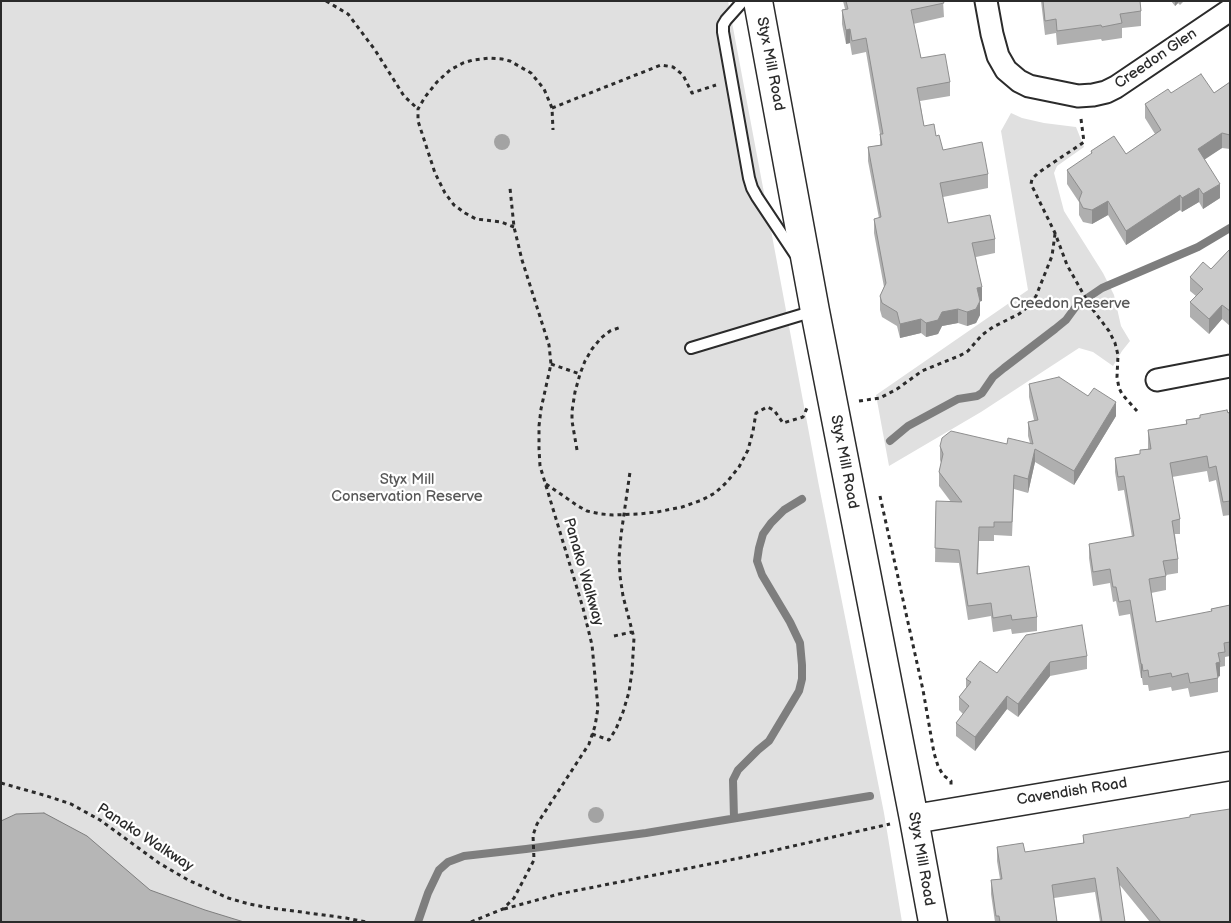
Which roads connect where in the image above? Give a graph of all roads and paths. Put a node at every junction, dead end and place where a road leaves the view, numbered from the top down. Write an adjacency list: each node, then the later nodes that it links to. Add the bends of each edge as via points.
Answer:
1 (326, 1): 9 (path, via 348,14 404,96)
2 (744, 1): 6 (lane, via 723,25)
3 (758, 1): 14 (street, Styx Mill Road)
4 (986, 1): 7 (street, Creedon Glen, via 998,56 1006,70 1029,86)
5 (1230, 10): 7 (street, Creedon Glen, via 1116,87 1094,95)
6 (732, 78): 8 (path, via 692,93 683,75 673,67 661,66); 14 (lane, via 752,188)
7 (1078, 96): 13 (path, via 1084,142 1038,173 1031,184)
8 (552, 108): 9 (path, via 544,89 531,73 502,58 489,58 463,63 450,70); 10 (path)
9 (418, 109): 12 (path, via 418,121 435,172 454,205 476,219)
10 (553, 130)
11 (510, 188): 12 (path, Panako Walkway)
12 (514, 227): 18 (path, Panako Walkway, via 549,345)
13 (1055, 233): 23 (path, via 1052,256 1030,306 993,327 968,351 922,371 880,398 860,401); 24 (path, via 1067,265 1115,342 1119,388)
14 (810, 276): 15 (street, Styx Mill Road)
15 (815, 311): 17 (lane); 36 (street, Styx Mill Road)
16 (621, 327): 20 (path, via 601,338 588,355)
17 (691, 348)
18 (551, 364): 20 (path); 27 (path, Panako Walkway, via 539,426 540,466)
19 (1230, 366): 21 (street)
20 (580, 374): 25 (path, via 572,411)
21 (1157, 380)
22 (807, 408): 29 (path, via 803,417 783,423 774,410 767,407 756,413 748,450 739,467 714,493 682,507)
23 (862, 409)
24 (1138, 411)
25 (577, 450)
26 (630, 472): 29 (path)
27 (545, 484): 29 (path, via 587,511); 32 (path, Panako Walkway, via 592,645 598,708)
28 (878, 488): 34 (path, via 934,753 943,775)
29 (624, 515): 30 (path, via 620,576)
30 (632, 632): 31 (path); 32 (path, via 632,671 623,712 609,740)
31 (614, 636)
32 (592, 734): 37 (path, Panako Walkway, via 589,744 537,824 533,835 534,860 514,898)
33 (1230, 766): 36 (street, Cavendish Road)
34 (951, 781)
35 (1, 783): 38 (path, Panako Walkway, via 71,804 100,820 159,863 228,898)
36 (914, 819): 37 (path, via 559,894); 40 (street, Styx Mill Road)
37 (503, 909): 39 (path, Panako Walkway)
38 (366, 922)
39 (470, 922)
40 (933, 922)

